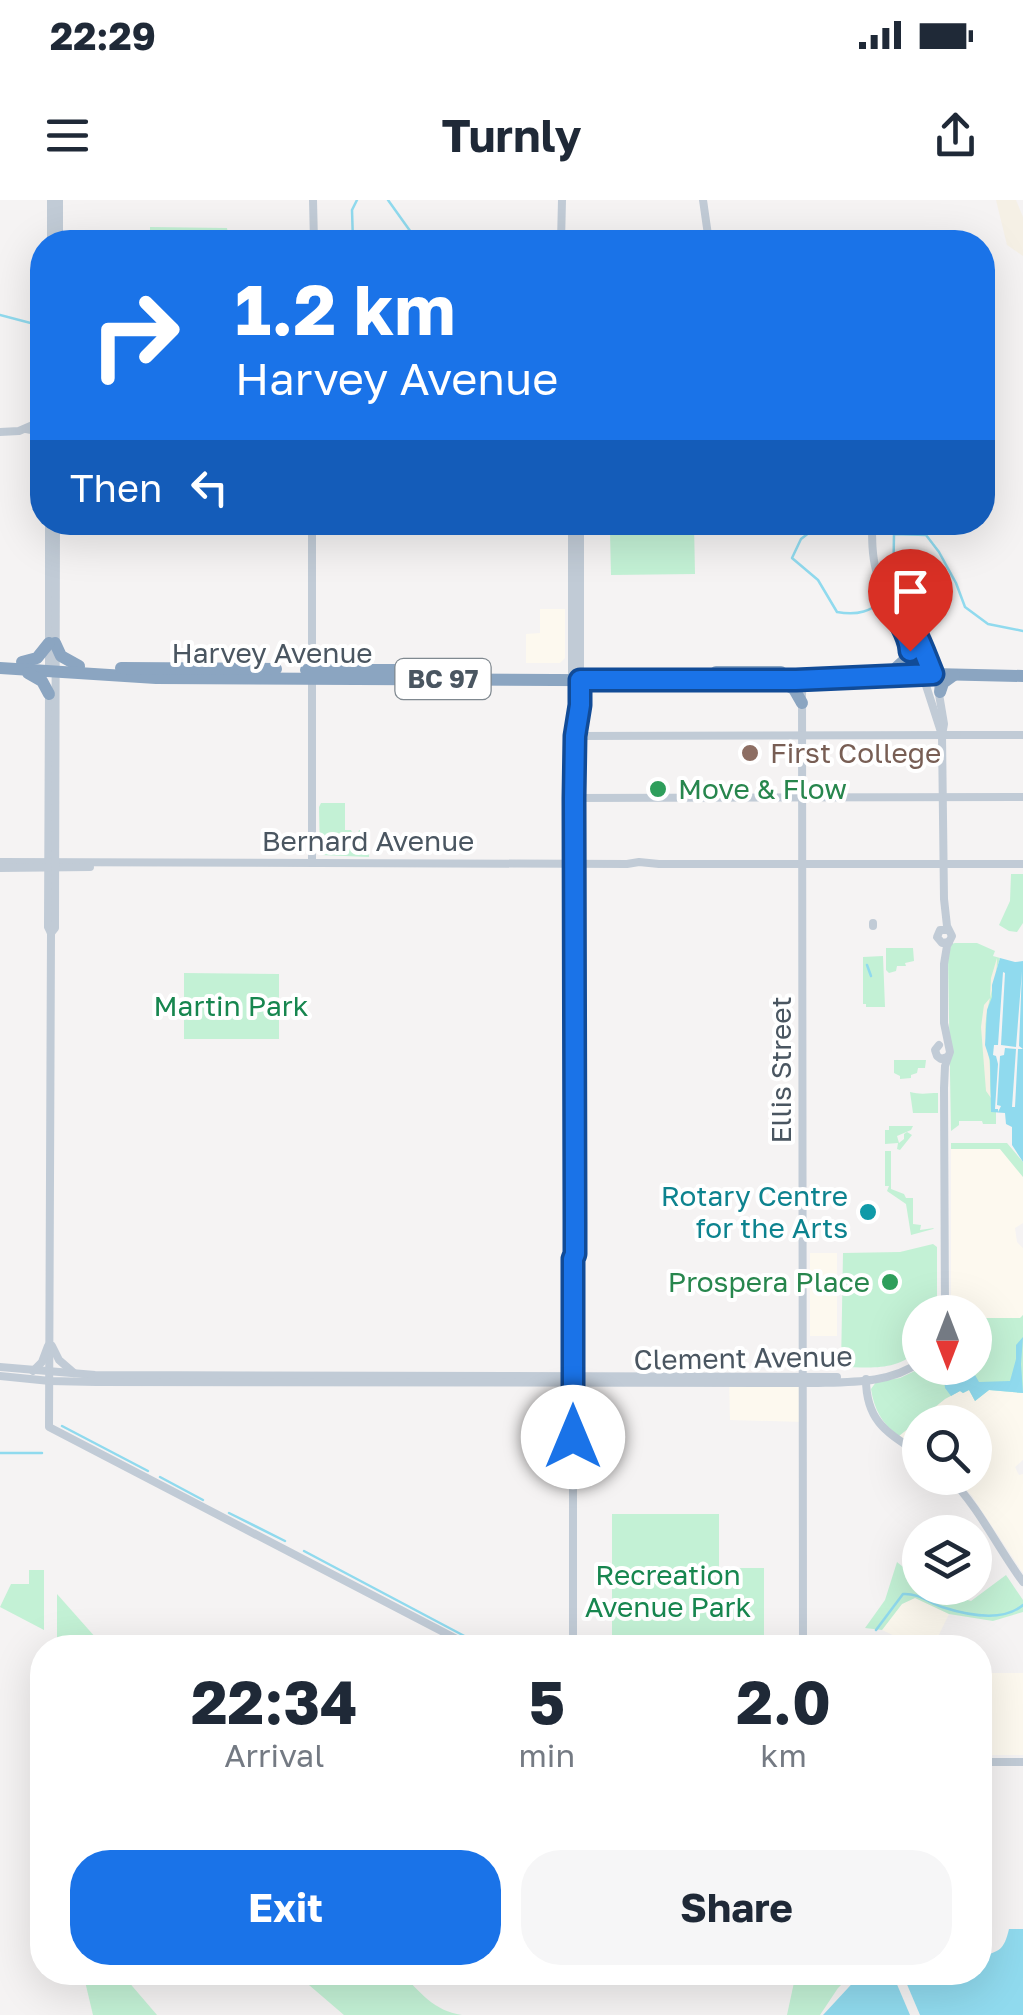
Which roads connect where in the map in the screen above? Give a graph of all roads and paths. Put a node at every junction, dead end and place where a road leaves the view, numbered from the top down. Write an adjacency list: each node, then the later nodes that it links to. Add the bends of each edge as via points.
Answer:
1 (51, 200): 6 (main road)
2 (59, 200): 7 (main road)
3 (314, 200): 8 (main road)
4 (562, 200): 9 (main road)
5 (704, 200): 10 (main road)
6 (50, 230)
7 (58, 230)
8 (314, 230)
9 (561, 230)
10 (708, 230)
11 (30, 427): 12 (main road)
12 (26, 429): 13 (main road); 14 (main road)
13 (30, 430)
14 (0, 432)
15 (52, 535): 20 (main road)
16 (312, 535): 30 (main road)
17 (576, 535): 32 (main road)
18 (872, 535): 19 (main road, via 876,574)
19 (889, 598): 21 (main road); 29 (main road, via 910,625)
20 (52, 643): 23 (highway); 26 (main road); 28 (highway)
21 (911, 645): 27 (highway); 29 (main road)
22 (0, 660): 23 (highway, Harvey Avenue / BC 97)
23 (22, 666): 25 (highway, Harvey Avenue / BC 97); 26 (highway, Harvey Avenue / BC 97); 37 (highway)
24 (1023, 667): 29 (highway, Harvey Avenue / BC 97)
25 (0, 668)
26 (52, 668): 28 (highway, Harvey Avenue / BC 97); 37 (main road)
27 (896, 668): 29 (highway, Harvey Avenue / BC 97); 33 (highway, Harvey Avenue / BC 97)
28 (79, 670): 30 (highway, Harvey Avenue / BC 97, via 156,678); 37 (highway)
29 (927, 670): 31 (highway, Harvey Avenue / BC 97); 33 (highway, Harvey Avenue / BC 97); 36 (main road); 40 (main road)
30 (313, 674): 32 (highway, Harvey Avenue / BC 97); 47 (main road)
31 (956, 674): 34 (highway, Harvey Avenue / BC 97); 36 (highway)
32 (576, 676): 33 (highway, Harvey Avenue / BC 97); 35 (highway, Harvey Avenue / BC 97); 42 (main road)
33 (802, 676): 35 (highway, Harvey Avenue / BC 97); 38 (main road, Ellis Street)
34 (1023, 676)
35 (779, 680): 38 (highway)
36 (940, 692): 40 (main road)
37 (52, 694): 53 (main road)
38 (802, 703): 39 (main road, Ellis Street)
39 (802, 734): 40 (main road); 42 (main road); 44 (main road, Ellis Street)
40 (942, 734): 41 (main road); 45 (main road)
41 (1023, 735)
42 (575, 736): 43 (main road)
43 (574, 798): 44 (main road); 48 (main road)
44 (802, 798): 45 (main road); 49 (main road, Ellis Street)
45 (944, 798): 46 (main road); 50 (main road)
46 (1023, 798)
47 (312, 863): 48 (main road, Bernard Avenue); 53 (main road, Bernard Avenue)
48 (574, 864): 49 (main road, Bernard Avenue); 66 (main road)
49 (802, 864): 50 (main road, Bernard Avenue); 56 (main road, Ellis Street)
50 (944, 864): 51 (main road, Bernard Avenue); 54 (main road, via 944,930 937,934 944,942 944,1046 950,1052 943,1058)
51 (1023, 864)
52 (0, 865): 53 (main road, Bernard Avenue)
53 (52, 865): 55 (main road)
54 (944, 1295)
55 (50, 1342): 58 (main road); 60 (main road); 64 (main road)
56 (804, 1353): 63 (main road); 67 (main road, Ellis Street)
57 (0, 1367): 58 (main road, Clement Avenue)
58 (33, 1371): 64 (main road, Clement Avenue)
59 (902, 1372): 65 (main road, Clement Avenue)
60 (75, 1374): 61 (main road, Clement Avenue); 64 (main road, Clement Avenue)
61 (182, 1375): 66 (main road, Clement Avenue); 68 (main road, Clement Avenue)
62 (0, 1376): 64 (main road, Clement Avenue)
63 (785, 1376): 66 (main road, Clement Avenue); 67 (main road, Clement Avenue)
64 (50, 1377): 68 (main road, Clement Avenue); 72 (main road, via 49,1427)
65 (866, 1379): 67 (main road, Clement Avenue); 69 (main road, via 879,1424)
66 (573, 1380): 67 (main road, Clement Avenue); 68 (main road, Clement Avenue); 73 (main road)
67 (804, 1380): 74 (main road, Ellis Street)
68 (124, 1382)
69 (902, 1442)
70 (964, 1495): 71 (main road)
71 (1023, 1582)
72 (449, 1635)
73 (573, 1635)
74 (804, 1635)
75 (992, 1762): 76 (main road)
76 (1023, 1762)

